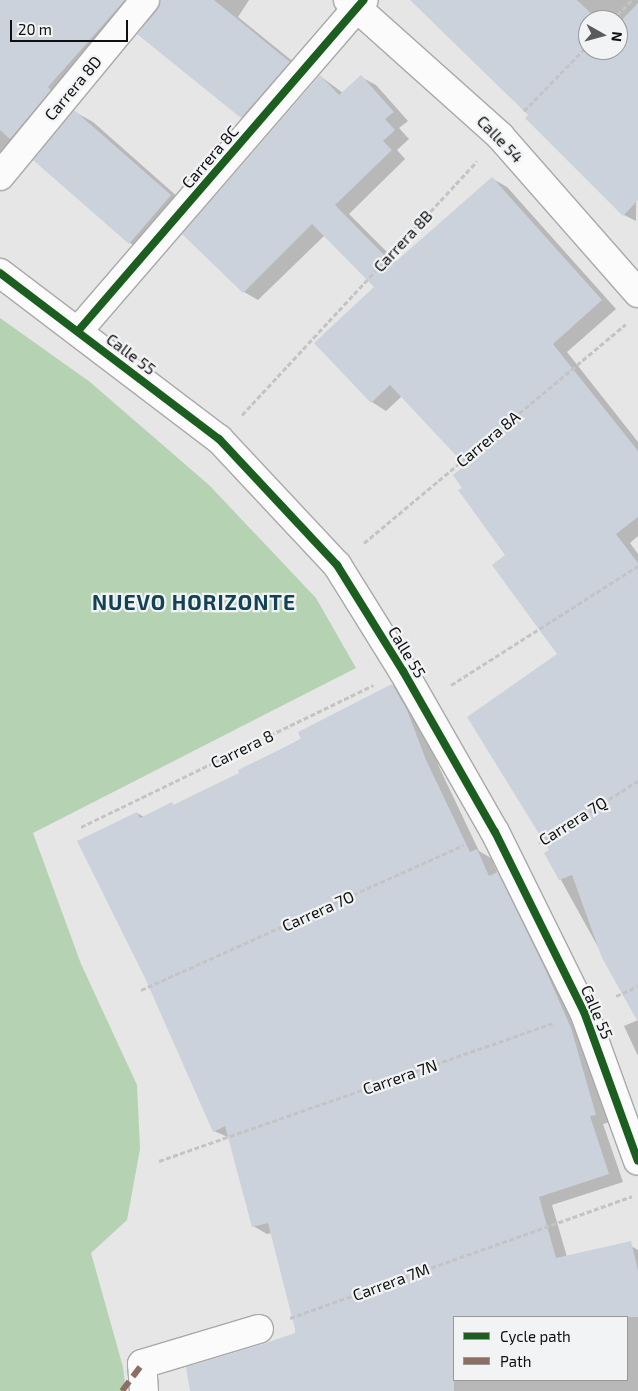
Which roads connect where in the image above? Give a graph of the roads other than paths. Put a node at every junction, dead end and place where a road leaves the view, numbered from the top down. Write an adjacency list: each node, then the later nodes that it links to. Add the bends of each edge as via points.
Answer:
1 (145, 0): 3 (street, Carrera 8D)
2 (356, 3): 5 (street, Calle 54, via 500,136); 6 (street, Carrera 8C)
3 (0, 176)
4 (0, 273): 6 (street, Calle 55)
5 (638, 293)
6 (78, 331): 7 (street, Calle 55, via 219,439 337,565 403,671 495,832 584,1012)
7 (638, 1161)
8 (258, 1329): 9 (street, via 142,1364)
9 (144, 1391)

